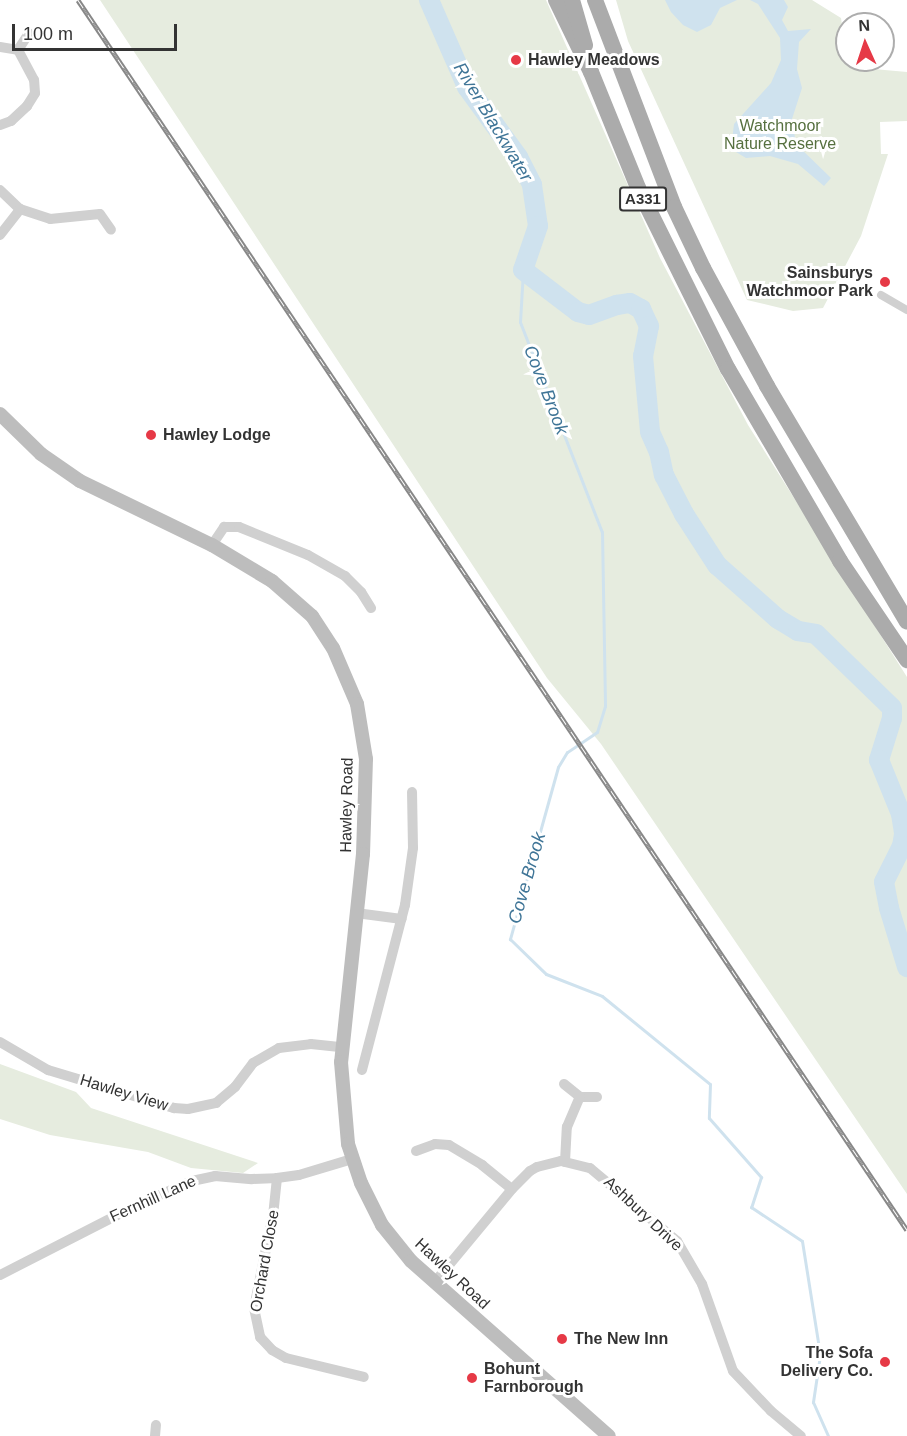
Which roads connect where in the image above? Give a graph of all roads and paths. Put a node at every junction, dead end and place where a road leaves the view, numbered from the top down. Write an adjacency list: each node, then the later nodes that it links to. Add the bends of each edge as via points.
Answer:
1 (556, 0): 7 (main road, A331)
2 (572, 0): 7 (main road, A331)
3 (595, 0): 18 (main road, A331, via 674,207 703,268 761,375)
4 (30, 33): 6 (street)
5 (0, 47): 6 (street)
6 (18, 50): 8 (street, via 34,80 35,93 11,121)
7 (591, 72): 19 (main road, A331, via 638,188 728,369 840,561)
8 (0, 125)
9 (0, 190): 10 (street)
10 (20, 209): 11 (street, via 50,219 100,214); 12 (street)
11 (111, 230)
12 (0, 235)
13 (881, 296): 14 (street)
14 (907, 310)
15 (0, 414): 16 (main road, Hawley Road, via 33,447 80,481)
16 (212, 544): 17 (street, via 224,527 239,527 308,555 345,576 362,592); 21 (main road, Hawley Road, via 254,568 300,604 333,648 350,683 361,722 367,774)
17 (371, 608)
18 (907, 622)
19 (907, 660)
20 (412, 792): 22 (street, via 413,848)
21 (356, 913): 22 (street); 24 (main road, Hawley Road)
22 (402, 919): 25 (street)
23 (0, 1042): 24 (street, Hawley View, via 48,1070 188,1109 216,1103 235,1087 253,1063 279,1048 311,1044)
24 (342, 1047): 30 (main road, Hawley Road, via 342,1099)
25 (362, 1070)
26 (564, 1084): 27 (street)
27 (580, 1097): 28 (street); 31 (street, via 567,1127)
28 (597, 1097)
29 (416, 1151): 33 (street, via 435,1144 449,1145)
30 (352, 1159): 32 (street, Fernhill Lane); 35 (main road, Hawley Road, via 382,1225)
31 (565, 1162): 33 (street, Ashbury Drive, via 537,1167); 38 (street, Ashbury Drive, via 600,1174 676,1241 702,1284 733,1371)
32 (277, 1178): 34 (street, Fernhill Lane, via 215,1176 192,1181); 36 (street, Orchard Close, via 254,1308 260,1337 286,1358)
33 (512, 1189): 35 (street, Ashbury Drive)
34 (0, 1275)
35 (434, 1282): 37 (main road, Hawley Road)
36 (364, 1377)
37 (609, 1436)
38 (801, 1436)

